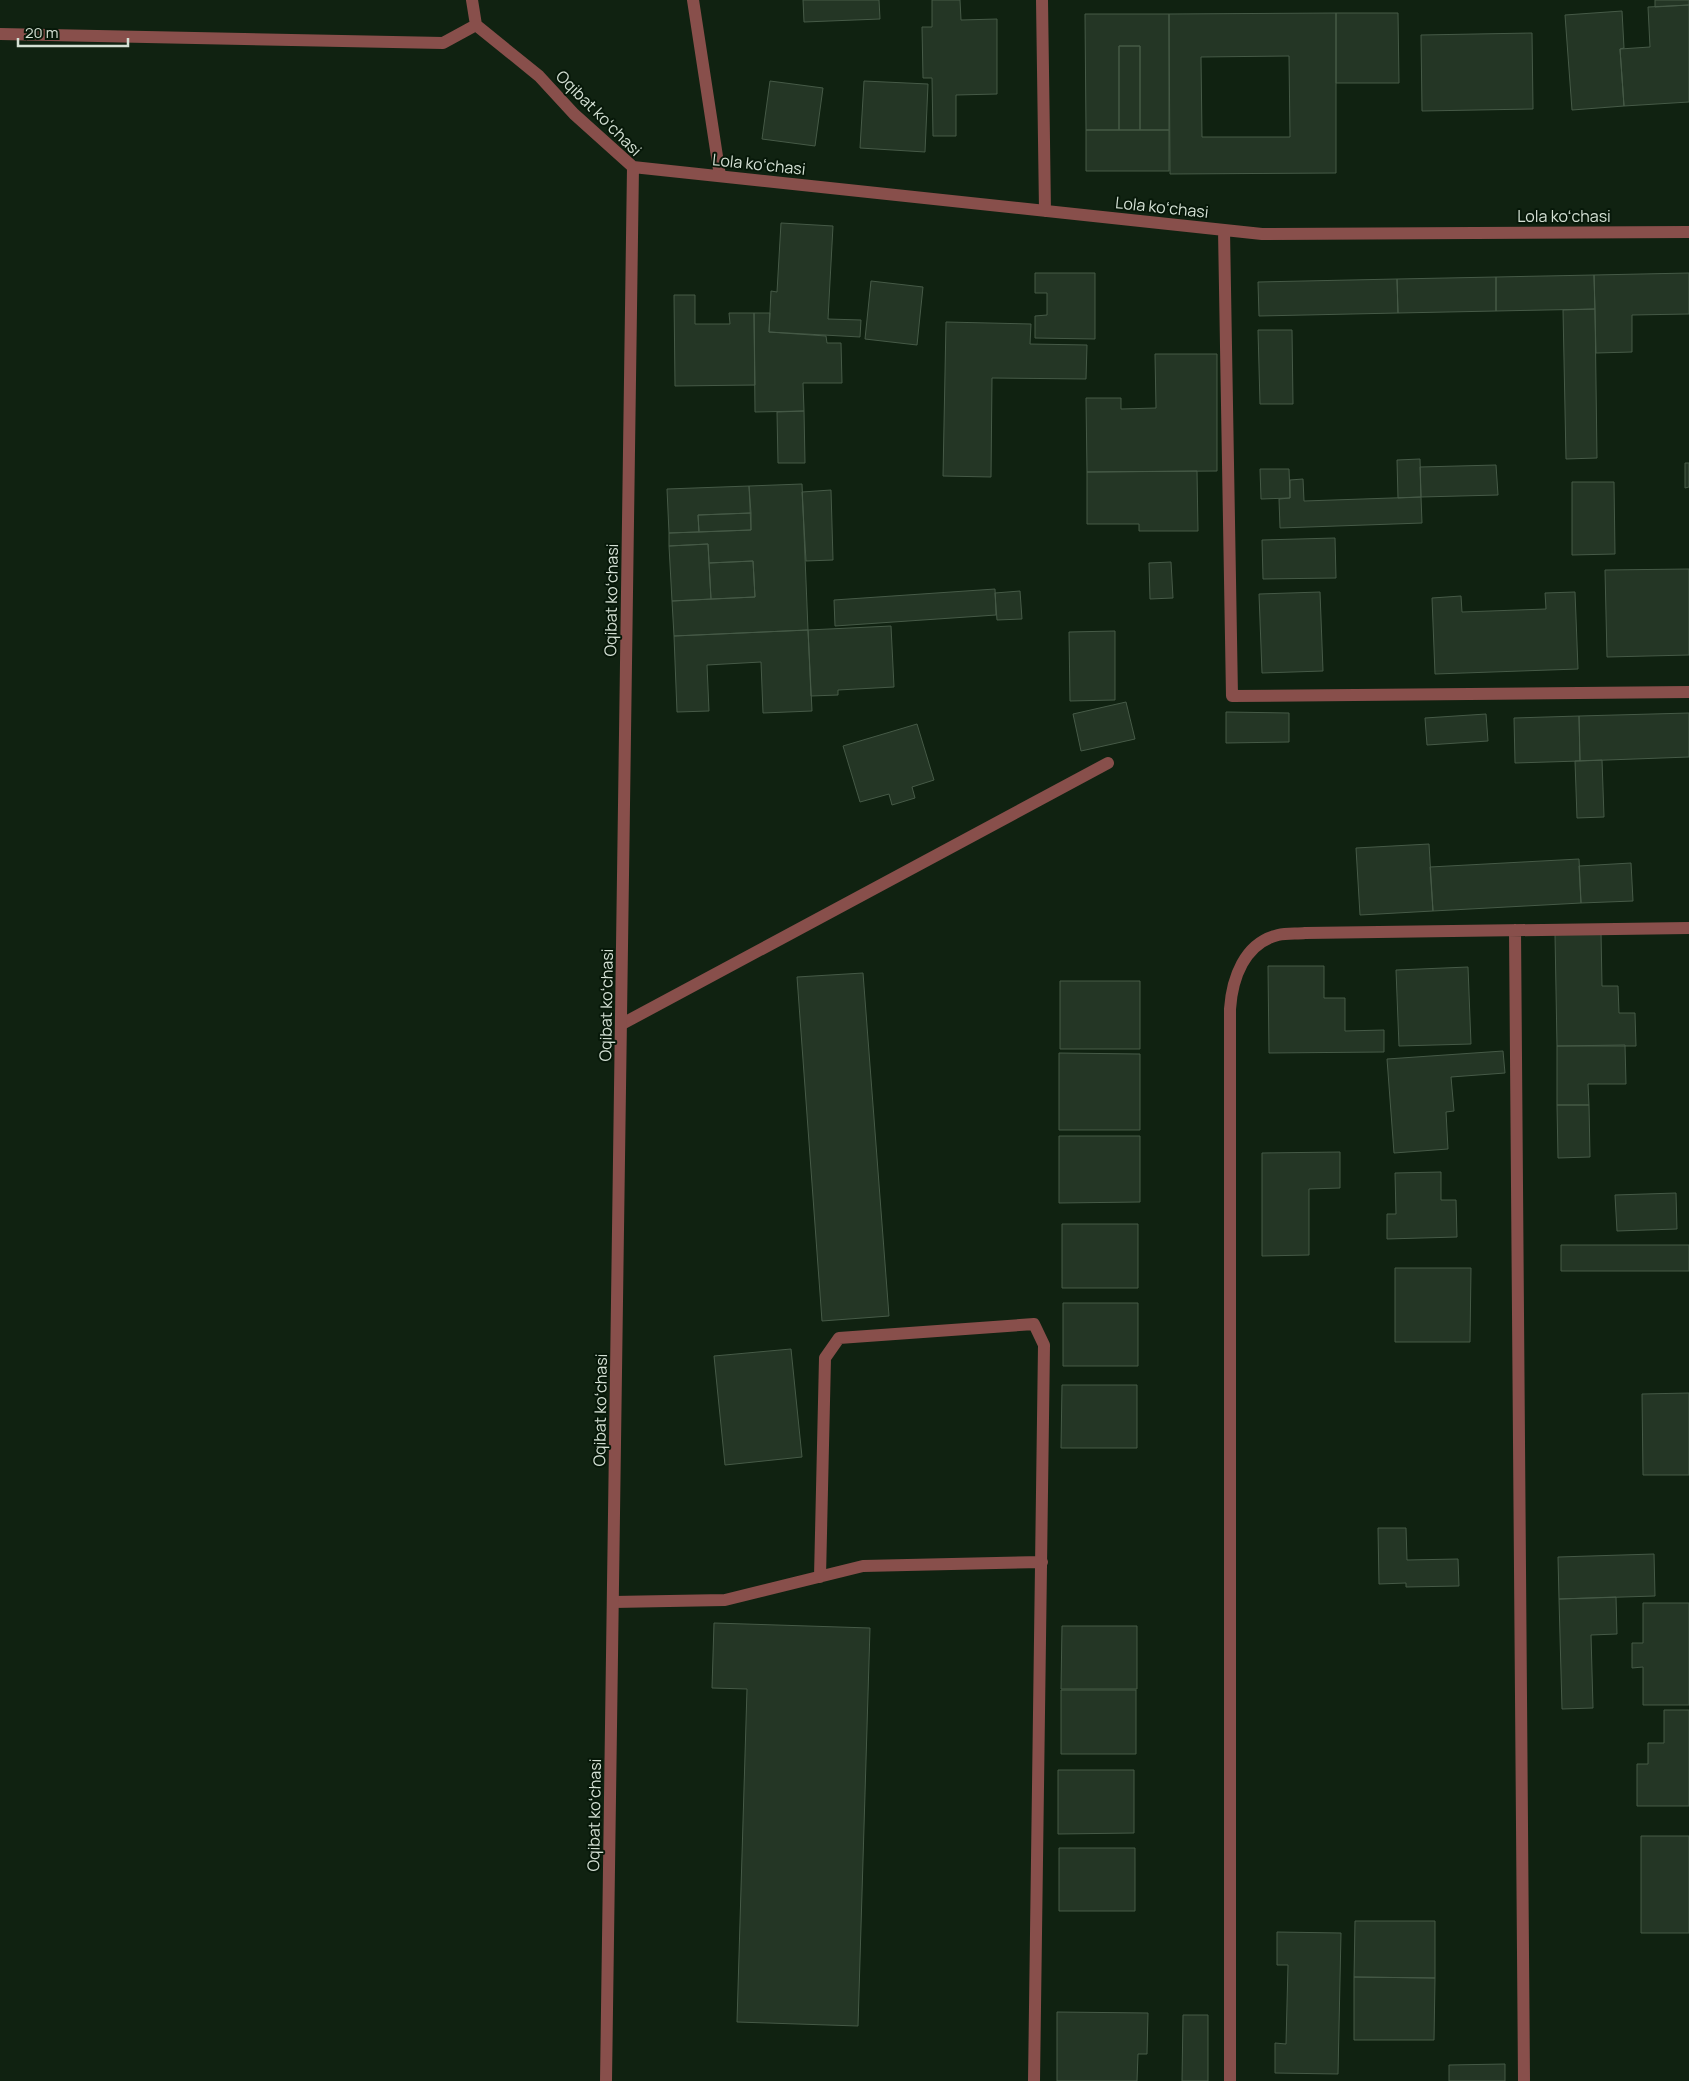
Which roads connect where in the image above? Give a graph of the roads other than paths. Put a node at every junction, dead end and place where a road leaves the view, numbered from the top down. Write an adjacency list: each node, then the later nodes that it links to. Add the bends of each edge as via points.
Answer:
1 (472, 0): 4 (street)
2 (693, 0): 7 (street)
3 (1042, 0): 8 (street)
4 (476, 25): 5 (street, via 442,43); 6 (street, Oqibat koʻchasi, via 539,76 574,114)
5 (0, 34)
6 (634, 167): 7 (street, Lola koʻchasi); 15 (street, Oqibat koʻchasi)
7 (720, 176): 8 (street, Lola koʻchasi)
8 (1045, 211): 9 (street, Lola koʻchasi)
9 (1224, 230): 10 (street, Lola koʻchasi, via 1262,234); 11 (street, via 1232,696)
10 (1689, 232)
11 (1689, 692)
12 (1108, 762): 15 (street)
13 (1689, 928): 14 (street)
14 (1515, 930): 21 (street, via 1278,935 1259,944 1245,958 1231,988); 22 (street)
15 (622, 1024): 18 (street, Oqibat koʻchasi)
16 (1042, 1562): 17 (street, via 863,1566); 17 (street, via 1044,1345 1034,1324 839,1338 825,1358); 20 (street)
17 (820, 1577): 18 (street, via 725,1600)
18 (613, 1602): 19 (street, Oqibat koʻchasi)
19 (606, 2081)
20 (1034, 2081)
21 (1230, 2081)
22 (1524, 2081)

